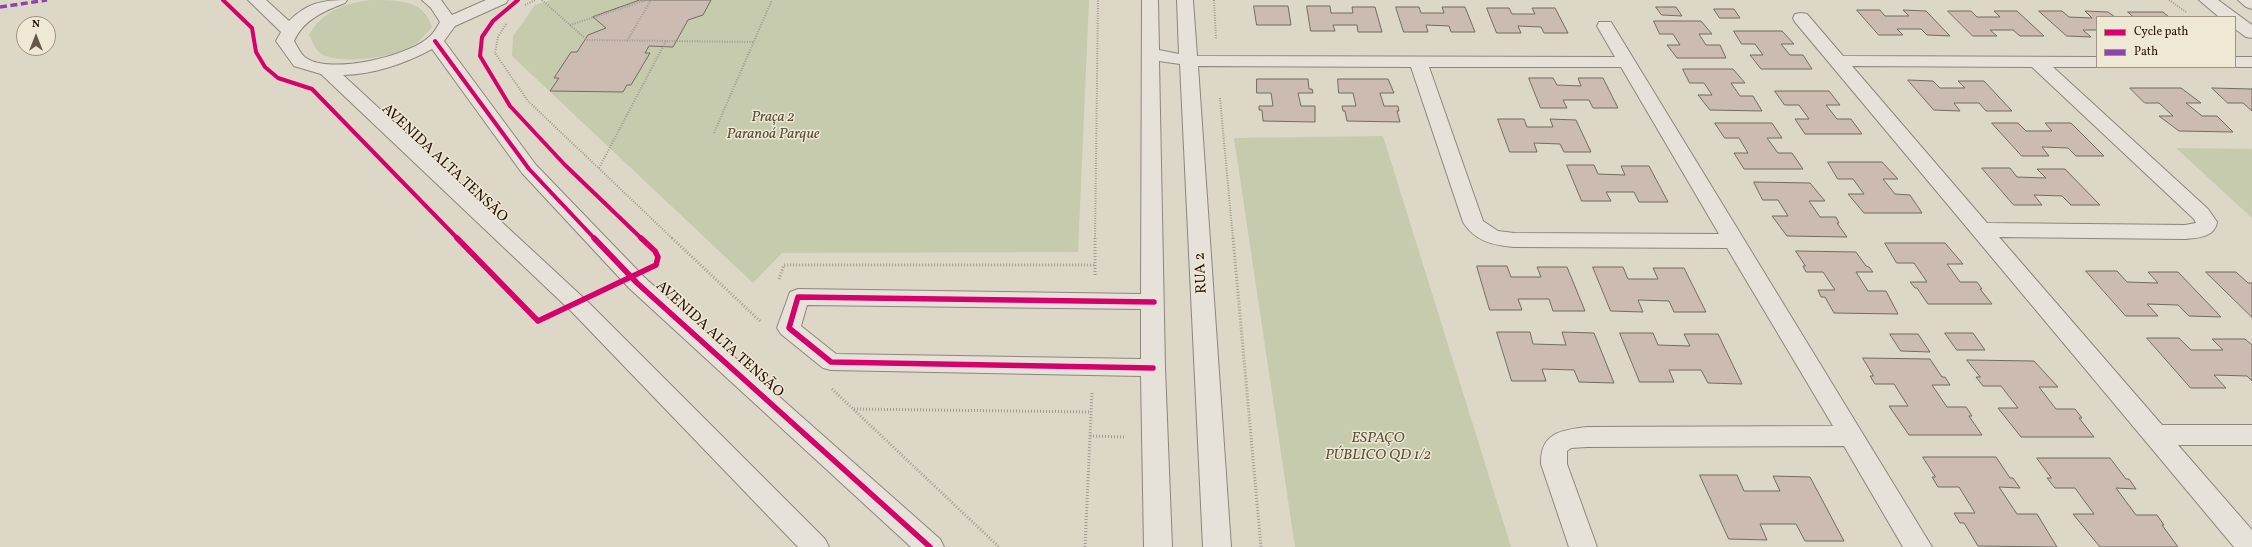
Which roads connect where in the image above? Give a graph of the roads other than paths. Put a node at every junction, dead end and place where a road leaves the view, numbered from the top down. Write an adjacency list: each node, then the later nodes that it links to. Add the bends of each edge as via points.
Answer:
1 (256, 0): 15 (street)
2 (339, 0): 15 (street, via 297,21)
3 (430, 0): 12 (street, via 437,5)
4 (500, 0): 12 (street)
5 (1150, 0): 18 (street)
6 (1185, 0): 19 (street, RUA 2)
7 (2207, 0): 10 (street)
8 (2246, 0): 9 (street)
9 (2252, 4)
10 (2229, 16)
11 (1801, 18): 20 (street)
12 (449, 22): 17 (street)
13 (2236, 22): 16 (street)
14 (1605, 26): 22 (street)
15 (288, 31): 27 (street, via 285,41 300,62)
16 (2252, 33)
17 (435, 40): 27 (street, via 403,58 382,65 361,69); 36 (street, AVENIDA ALTA TENSÃO, via 528,169 637,283)
18 (1151, 54): 19 (street); 30 (street)
19 (1190, 61): 21 (street); 38 (street, RUA 2)
20 (1838, 61): 23 (street); 28 (street)
21 (1418, 62): 22 (street); 29 (street, via 1473,222 1478,230 1486,235 1514,240)
22 (1626, 62): 29 (street)
23 (2037, 62): 24 (street); 28 (street, via 2201,214 2207,222 2206,227 2198,231 2185,232)
24 (2096, 62)
25 (2236, 62): 26 (street)
26 (2252, 62)
27 (327, 70): 35 (street, AVENIDA ALTA TENSÃO, via 580,307)
28 (1981, 230): 32 (street)
29 (1733, 241): 34 (street)
30 (1154, 302): 31 (street); 31 (street, via 798,297 789,328 831,362)
31 (1153, 368): 37 (street)
32 (2155, 435): 33 (street); 41 (street)
33 (2252, 435)
34 (1851, 436): 39 (street, via 1586,437 1558,443 1553,452 1554,464); 40 (street)
35 (815, 547)
36 (930, 547)
37 (1158, 547)
38 (1217, 547)
39 (1583, 547)
40 (1918, 547)
41 (2250, 547)

